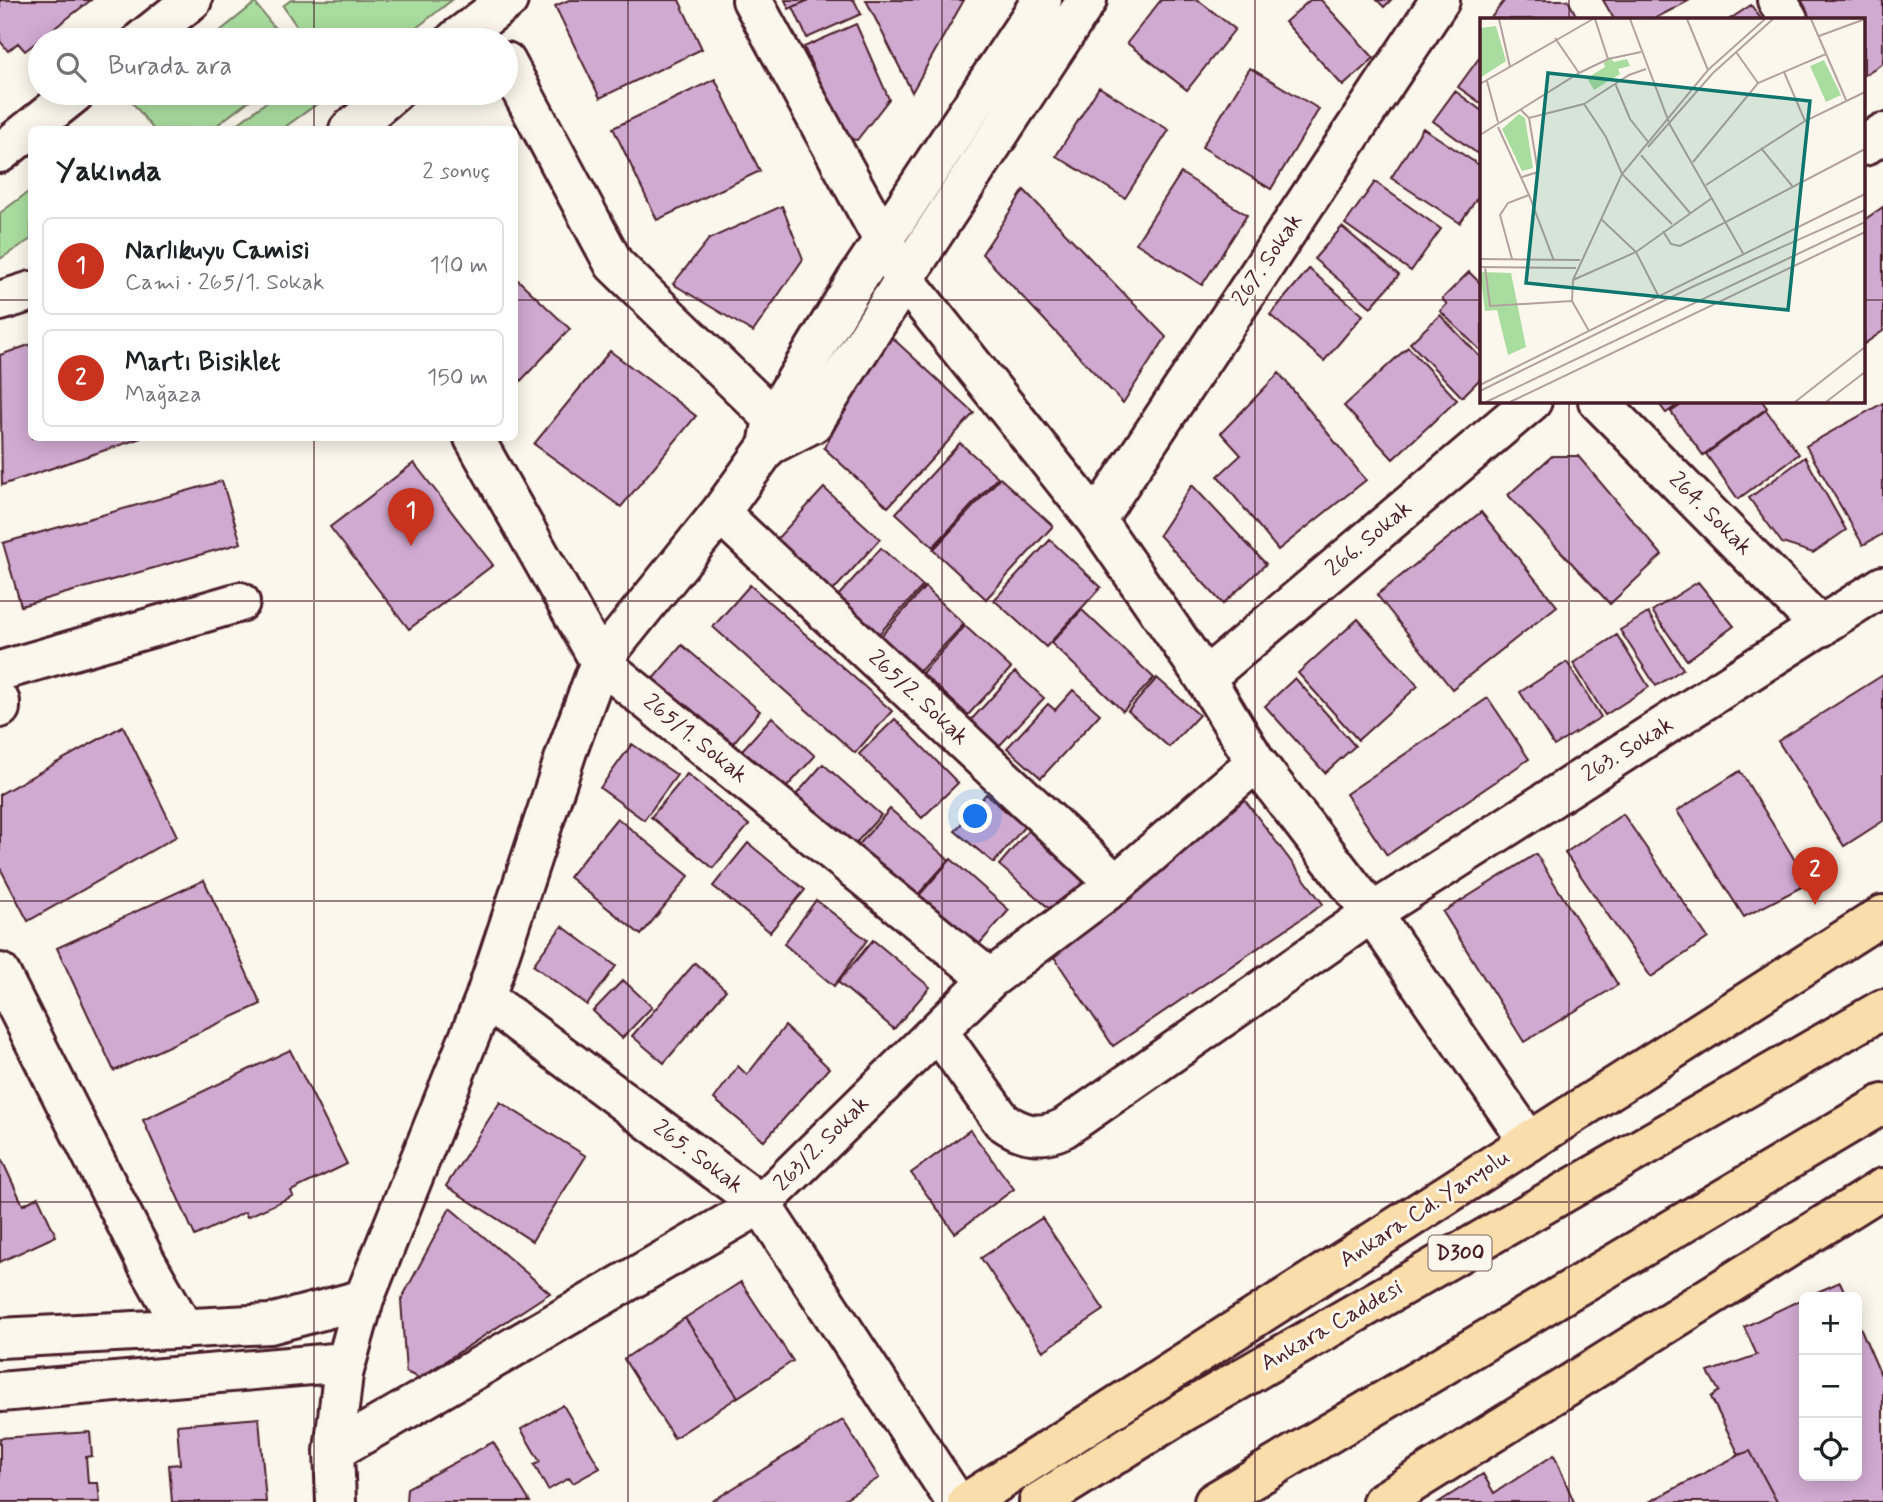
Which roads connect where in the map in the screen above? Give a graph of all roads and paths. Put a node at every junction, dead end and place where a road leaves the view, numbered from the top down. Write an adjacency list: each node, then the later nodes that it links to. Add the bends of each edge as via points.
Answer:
1 (192, 0): 8 (street)
2 (752, 0): 18 (street)
3 (1042, 0): 18 (street)
4 (1087, 0): 19 (street)
5 (1440, 0): 27 (street, 267. Sokak)
6 (1777, 0): 7 (street)
7 (1787, 18)
8 (157, 28)
9 (518, 84): 24 (street, via 614,264)
10 (60, 105): 12 (street)
11 (379, 105): 13 (street)
12 (34, 126)
13 (354, 126)
14 (28, 131): 17 (street)
15 (1883, 133): 16 (street)
16 (1866, 145)
17 (0, 153)
18 (883, 240): 19 (street); 24 (street)
19 (905, 280): 24 (street, via 813,423); 27 (street)
20 (28, 292): 21 (street)
21 (0, 301)
22 (1531, 402): 33 (street, 266. Sokak)
23 (1599, 402): 30 (street, 264. Sokak)
24 (771, 432): 26 (street)
25 (476, 441): 31 (street, 265/1. Sokak)
26 (720, 513): 31 (street); 37 (street, 265/2. Sokak)
27 (1096, 520): 33 (street)
28 (1883, 586): 30 (street, 263. Sokak)
29 (240, 602): 32 (street)
30 (1821, 627): 38 (street, 263. Sokak)
31 (600, 662): 41 (street, 265/1. Sokak); 42 (street)
32 (0, 671)
33 (1205, 678): 36 (street)
34 (0, 702): 35 (street)
35 (0, 708)
36 (1256, 762): 37 (street, 263/2. Sokak); 38 (street)
37 (1116, 884): 41 (street, 263/2. Sokak)
38 (1372, 913): 44 (street, 263. Sokak, via 1053,1133 1028,1135 1002,1121); 46 (street)
39 (1883, 915): 46 (main road, Ankara Cd. Yanyolu)
40 (0, 973): 50 (street)
41 (990, 979): 44 (street, 263/2. Sokak)
42 (485, 998): 48 (street, 265. Sokak); 49 (street)
43 (1883, 1009): 58 (main road, Ankara Caddesi / D300, via 1185,1411)
44 (938, 1031): 48 (street, 263/2. Sokak)
45 (1883, 1104): 59 (main road)
46 (1530, 1142): 57 (main road, Ankara Cd. Yanyolu)
47 (1883, 1188): 60 (main road)
48 (761, 1204): 54 (street, 263/2. Sokak); 56 (street, 265. Sokak)
49 (364, 1299): 50 (street, via 270,1324); 52 (street)
50 (184, 1329): 51 (street)
51 (0, 1338)
52 (346, 1362): 53 (street); 54 (street)
53 (0, 1392)
54 (334, 1451): 55 (street)
55 (336, 1502)
56 (956, 1502)
57 (967, 1502)
58 (1039, 1502)
59 (1214, 1502)
60 (1382, 1502)

